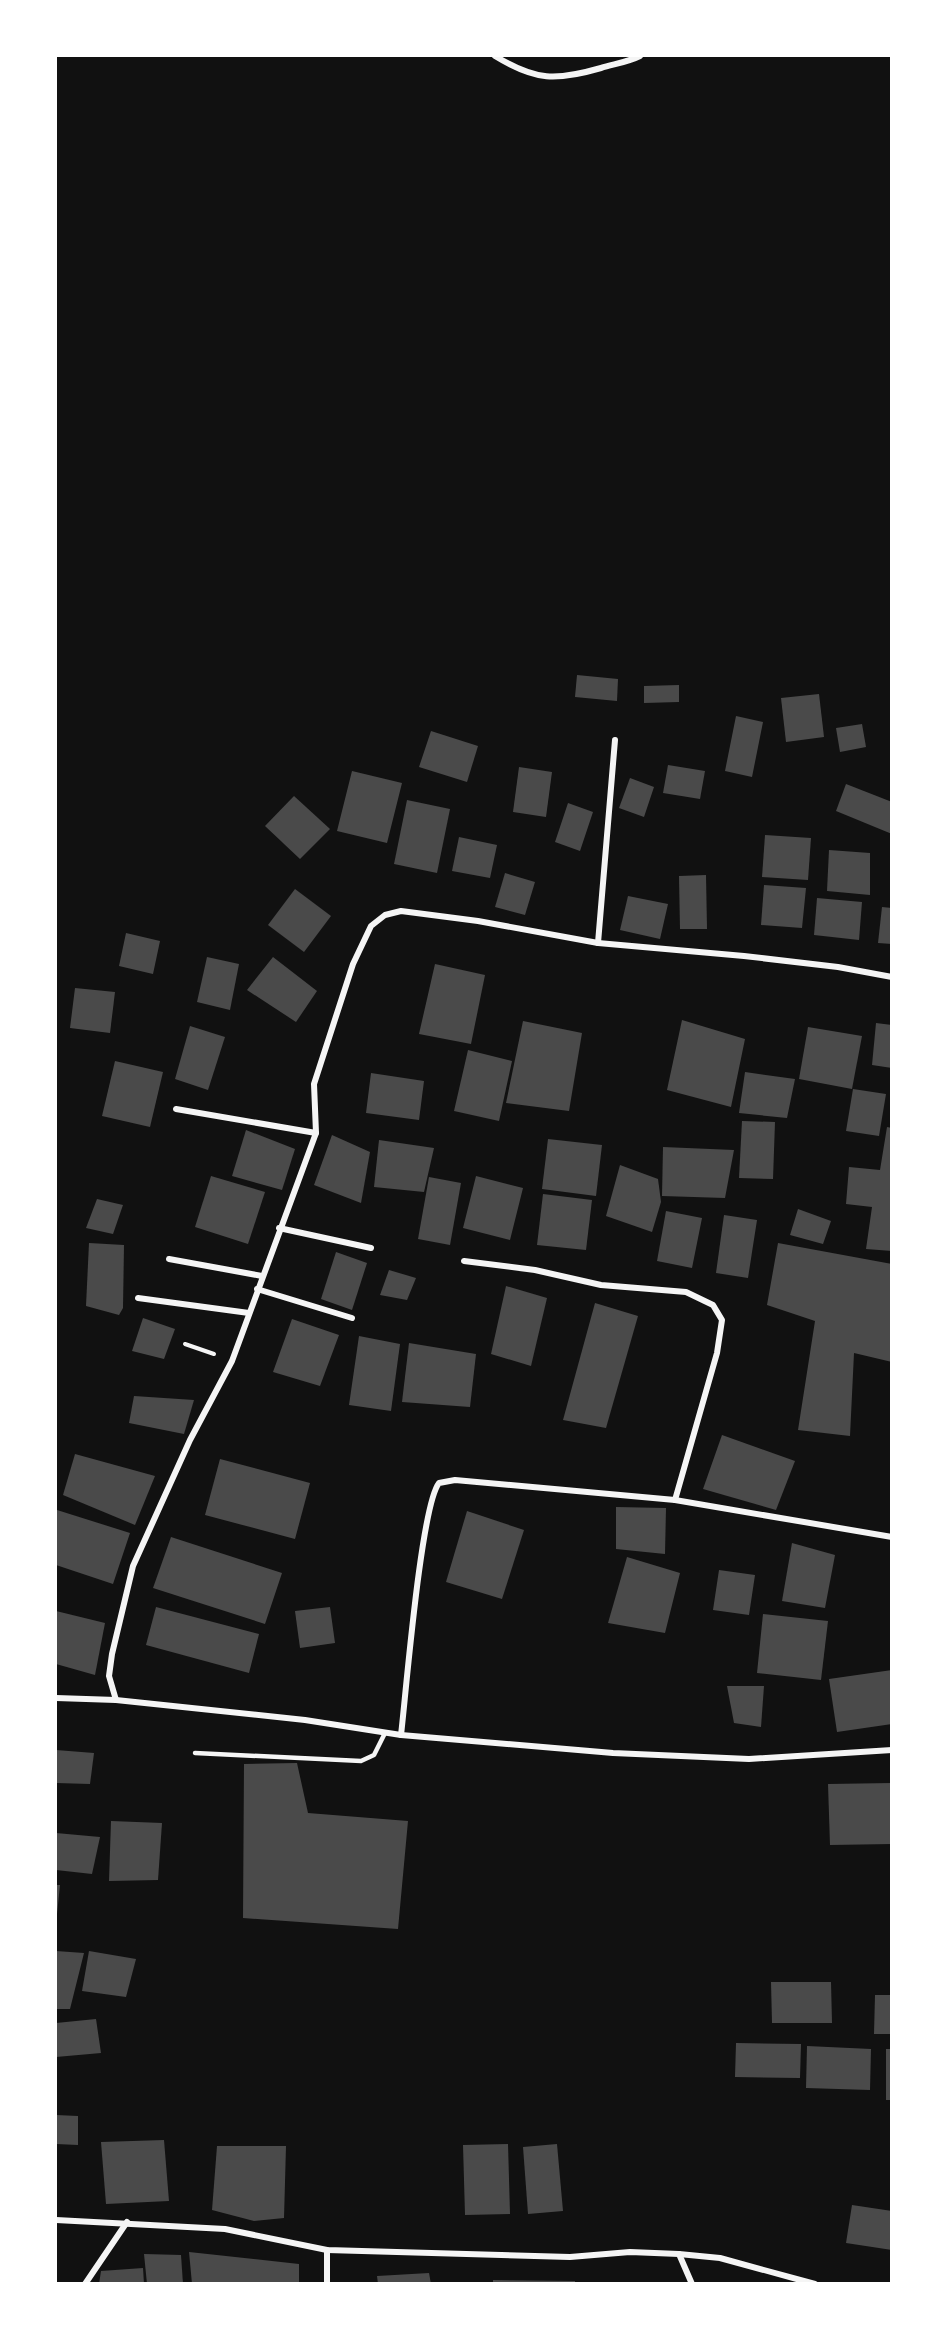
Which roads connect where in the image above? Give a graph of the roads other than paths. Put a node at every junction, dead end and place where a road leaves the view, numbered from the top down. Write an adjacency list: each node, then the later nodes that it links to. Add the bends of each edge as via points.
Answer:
1 (495, 56): 3 (street, via 546,78 566,78)
2 (640, 56): 3 (street)
3 (622, 58)
4 (615, 740): 5 (street)
5 (598, 943): 6 (street, via 838,967); 8 (street, via 455,918 401,911 386,915 371,926 353,964 314,1084)
6 (891, 977)
7 (176, 1109): 8 (street)
8 (316, 1133): 9 (street)
9 (279, 1228): 10 (street); 13 (street)
10 (371, 1248)
11 (169, 1259): 13 (street)
12 (464, 1261): 18 (street, via 534,1270 601,1285 686,1292 713,1305 722,1320 717,1353)
13 (262, 1276): 14 (street)
14 (257, 1289): 16 (street); 17 (street)
15 (138, 1298): 16 (street)
16 (249, 1313): 21 (street, via 232,1360 190,1440 133,1566 109,1676)
17 (352, 1318)
18 (675, 1500): 19 (street); 23 (street, via 455,1480 439,1483 425,1534)
19 (891, 1537)
20 (56, 1698): 21 (street)
21 (116, 1700): 22 (street)
22 (385, 1732): 23 (street); 25 (lane, via 374,1755 362,1761)
23 (401, 1735): 24 (street, via 613,1753 749,1759)
24 (891, 1750)
25 (195, 1754)
26 (56, 2220): 27 (street)
27 (127, 2222): 28 (street, via 225,2229); 30 (street)
28 (327, 2250): 29 (street, via 570,2257 630,2252); 31 (street)
29 (679, 2254): 32 (street); 33 (street, via 720,2258)
30 (85, 2283)
31 (327, 2283)
32 (692, 2283)
33 (815, 2283)

